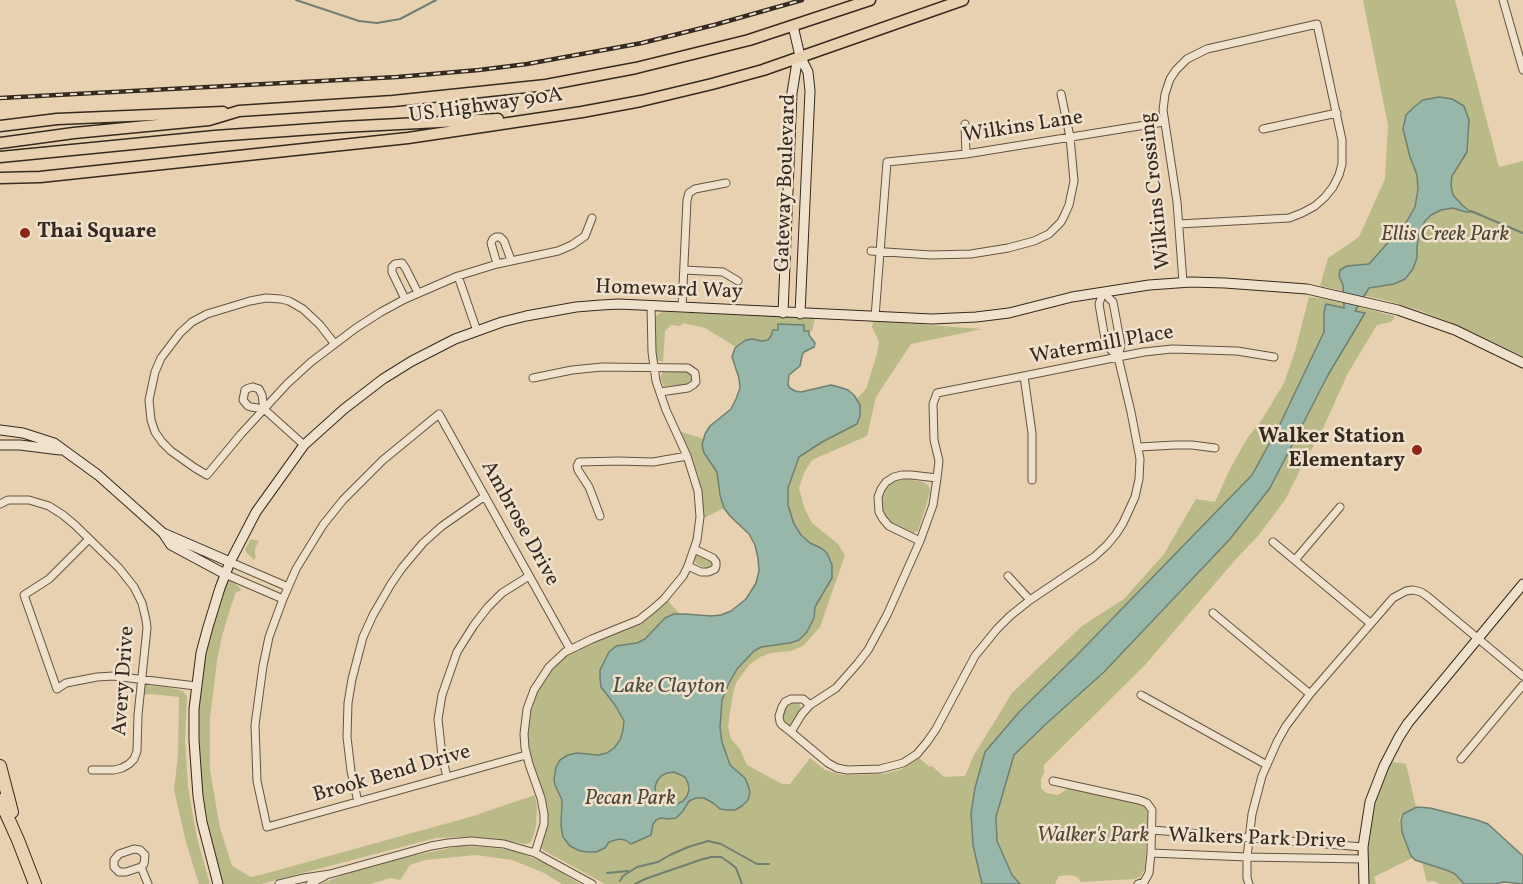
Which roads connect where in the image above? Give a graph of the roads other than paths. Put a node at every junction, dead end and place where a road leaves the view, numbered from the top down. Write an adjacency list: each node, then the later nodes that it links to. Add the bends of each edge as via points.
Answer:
1 (870, 0): 4 (main road, US Highway 90A)
2 (963, 0): 5 (main road, US Highway 90A)
3 (1503, 0): 6 (street)
4 (793, 26): 5 (street, Gateway Boulevard); 8 (main road, US Highway 90A, via 703,52 546,86)
5 (800, 56): 10 (main road, US Highway 90A, via 712,84); 36 (street, Gateway Boulevard, via 792,93); 37 (street, Gateway Boulevard, via 808,72 810,91)
6 (1522, 64)
7 (1061, 94): 15 (street)
8 (239, 111): 13 (main road, via 57,119); 16 (main road, US Highway 90A, via 209,120)
9 (1337, 113): 11 (street, Wilkins Crossing, via 1317,24 1196,53 1170,79 1163,103); 14 (street); 22 (street, via 1343,153 1341,169 1330,192 1315,206 1282,219)
10 (544, 118): 18 (main road, via 238,134); 19 (main road, US Highway 90A, via 408,138)
11 (1164, 122): 15 (street, Wilkins Lane); 22 (street, Wilkins Crossing)
12 (964, 124): 17 (street)
13 (0, 126)
14 (1263, 129)
15 (1070, 137): 17 (street, Wilkins Lane); 24 (street, via 1072,192 1061,222 1049,234 1026,244 980,253)
16 (0, 143)
17 (966, 154): 24 (street, Wilkins Lane, via 886,162)
18 (0, 157)
19 (0, 178)
20 (726, 183): 27 (street, via 689,193)
21 (592, 218): 25 (street, via 585,236 572,246)
22 (1179, 224): 30 (street, Wilkins Crossing)
23 (871, 251): 24 (street)
24 (880, 252): 38 (street)
25 (511, 260): 26 (street); 26 (street, via 504,241 496,237 491,243)
26 (497, 264): 28 (street)
27 (684, 270): 29 (street, via 723,272); 35 (street)
28 (458, 276): 32 (street); 39 (street)
29 (738, 281)
30 (1183, 282): 31 (street, Homeward Way); 43 (street, Homeward Way, via 1307,289 1372,303 1455,330)
31 (1103, 292): 38 (street, Homeward Way, via 976,317); 41 (street, via 1113,302 1120,345); 41 (street, via 1099,304 1106,345)
32 (418, 293): 33 (street); 33 (street, via 402,263 394,264 392,272)
33 (405, 299): 40 (street)
34 (651, 306): 35 (street, Homeward Way); 39 (street, Homeward Way, via 576,307 526,316); 44 (street)
35 (682, 307): 36 (street, Homeward Way)
36 (783, 313): 37 (street, Homeward Way)
37 (800, 314): 38 (street, Homeward Way)
38 (875, 317)
39 (477, 331): 51 (street, Homeward Way, via 431,351 383,380)
40 (334, 343): 48 (street); 48 (street, via 303,309 289,301 266,298 216,311 186,327 174,339 155,372 149,400 158,438 207,475)
41 (1118, 357): 42 (street, Watermill Place, via 1188,349); 45 (street, Watermill Place); 52 (street)
42 (1274, 357)
43 (1523, 363)
44 (654, 368): 46 (street, via 602,367); 47 (street); 47 (street, via 688,368 695,373 696,382 688,388)
45 (1024, 376): 56 (street, Watermill Place, via 937,393 933,404); 57 (street, via 1032,433)
46 (533, 378)
47 (660, 392): 55 (street)
48 (264, 409): 51 (street)
49 (0, 430): 54 (street, via 37,437)
50 (0, 445): 54 (street)
51 (304, 445): 68 (street, Homeward Way, via 256,512)
52 (1138, 447): 53 (street); 76 (street, via 1138,488 1116,534 1094,557)
53 (1215, 448)
54 (62, 450): 62 (street, via 98,475)
55 (687, 456): 61 (street, via 653,462 579,462 578,470); 66 (street, via 700,508)
56 (937, 478): 64 (street, via 933,505); 64 (street, via 894,477 886,482 878,497 879,512 889,526)
57 (1032, 480)
58 (485, 496): 71 (street, Ambrose Drive); 74 (street, Ambrose Drive, via 439,414 382,460 343,500 323,525); 97 (street, via 416,550 391,584 363,637 348,703 351,771)
59 (0, 504): 63 (street, Avery Drive, via 18,499 40,502 63,514)
60 (1340, 507): 67 (street)
61 (600, 516)
62 (163, 533): 68 (street); 70 (street, via 171,545)
63 (89, 539): 82 (street, Avery Drive, via 128,579 142,603 147,628); 82 (street, via 49,579 24,595 57,690 66,683 97,676)
64 (920, 541): 87 (street, via 868,650 836,688)
65 (1273, 542): 67 (street)
66 (694, 549): 69 (street); 69 (street, via 713,558 715,569 700,572)
67 (1295, 560): 78 (street)
68 (230, 562): 70 (street, Homeward Way); 74 (street)
69 (688, 566): 80 (street, via 664,599 639,620)
70 (225, 574): 75 (street); 84 (street, Homeward Way, via 201,653)
71 (529, 576): 80 (street, Ambrose Drive); 94 (street, via 488,607 463,640 449,671 438,719)
72 (1008, 576): 76 (street)
73 (1523, 585): 79 (street)
74 (288, 587): 75 (street)
75 (283, 598): 97 (street, Brook Bend Drive, via 269,637 255,725 257,781 267,827)
76 (1030, 600): 88 (street, via 984,644 927,742 911,759 880,770 847,770 832,766)
77 (1213, 613): 85 (street)
78 (1370, 623): 79 (street, via 1393,598 1413,590 1427,596); 85 (street)
79 (1479, 638): 81 (street); 101 (street, via 1399,737 1370,802)
80 (570, 649): 89 (street, via 549,667 530,699 525,719)
81 (1523, 676)
82 (141, 679): 84 (street); 93 (street, Avery Drive, via 134,759 114,770)
83 (1523, 685): 90 (street)
84 (196, 686): 110 (street, Homeward Way, via 195,770 202,822)
85 (1310, 694): 91 (street, via 1286,726)
86 (1141, 695): 91 (street)
87 (810, 705): 88 (street); 88 (street, via 803,699 785,702 780,722)
88 (791, 732)
89 (526, 755): 94 (street, Brook Bend Drive); 102 (street, via 544,814)
90 (1461, 759)
91 (1267, 765): 99 (street, via 1255,801)
92 (0, 766): 100 (highway)
93 (92, 770)
94 (447, 777): 97 (street, Brook Bend Drive)
95 (1053, 781): 98 (street, via 1147,803 1152,810)
96 (0, 800): 100 (highway)
97 (358, 802)
98 (1152, 830): 99 (street, Walkers Park Drive); 103 (street)
99 (1249, 838): 101 (street, Walkers Park Drive); 104 (street)
100 (18, 840): 108 (highway)
101 (1363, 848): 105 (street)
102 (535, 853): 107 (street, via 504,844 456,842); 113 (street)
103 (1151, 853): 104 (street, Walkers Park Drive); 114 (street, via 1149,873)
104 (1248, 858): 105 (street, Walkers Park Drive); 115 (street)
105 (1363, 859): 116 (street)
106 (141, 867): 106 (street, via 119,872 114,860 119,854 140,850 145,855); 109 (street)
107 (330, 874): 111 (street); 112 (street)
108 (35, 884)
109 (148, 884)
110 (218, 884)
111 (279, 884)
112 (310, 884)
113 (592, 884)
114 (1138, 884)
115 (1249, 884)
116 (1364, 884)

